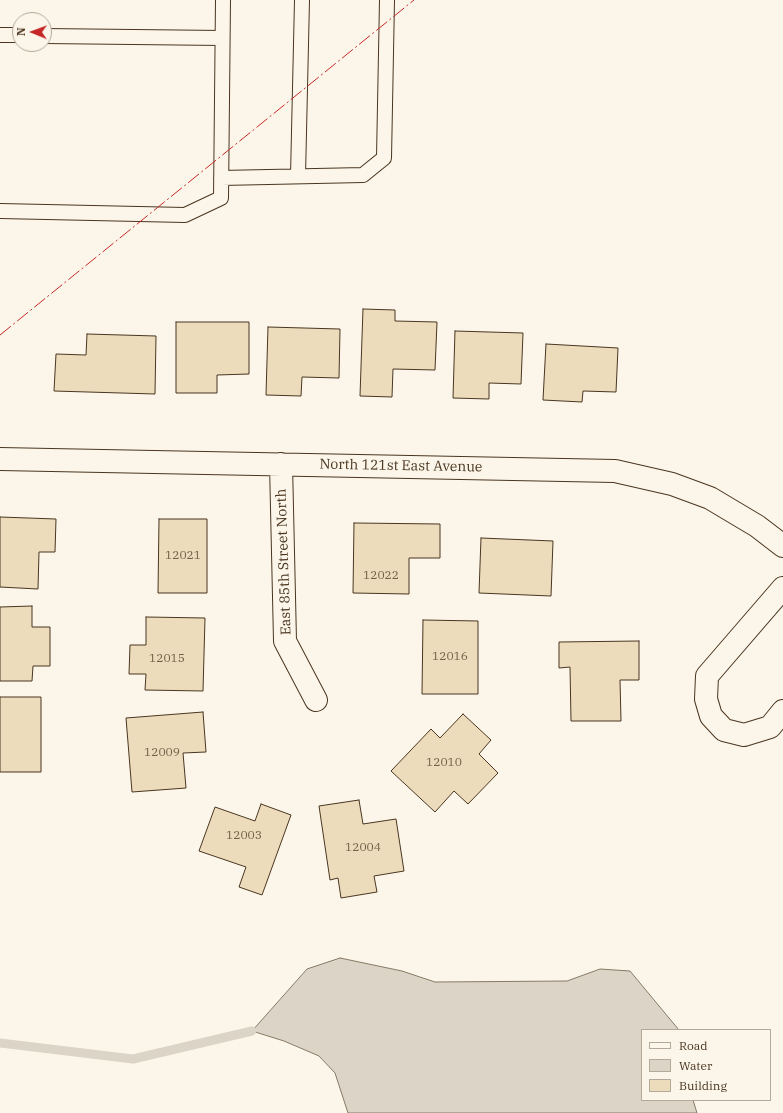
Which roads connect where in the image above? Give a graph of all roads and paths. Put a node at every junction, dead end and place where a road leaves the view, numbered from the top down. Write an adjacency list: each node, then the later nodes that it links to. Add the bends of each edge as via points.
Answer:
1 (223, 0): 7 (lane)
2 (302, 0): 8 (lane)
3 (387, 0): 8 (lane, via 384,158 363,176)
4 (0, 35): 5 (lane)
5 (12, 36)
6 (52, 36): 7 (lane)
7 (222, 38): 9 (lane)
8 (298, 176): 9 (lane)
9 (221, 178): 10 (lane, via 221,198 185,215)
10 (0, 211)
11 (0, 459): 12 (street, North 121st East Avenue)
12 (281, 464): 13 (street, North 121st East Avenue, via 614,471 672,484 710,498 757,526); 15 (street, East 85th Street North, via 285,641)
13 (783, 546)
14 (783, 588): 16 (street, via 708,676 706,699 711,716 724,730 744,735 770,728)
15 (316, 700)
16 (783, 711)

